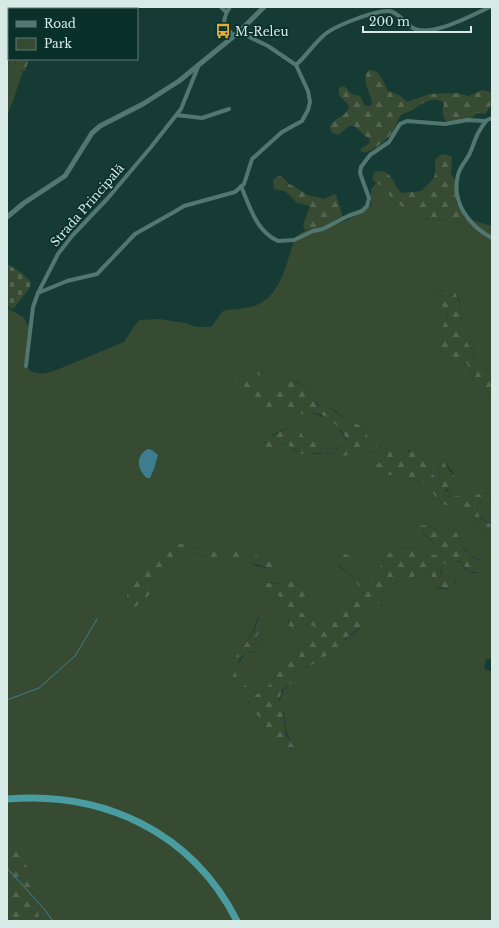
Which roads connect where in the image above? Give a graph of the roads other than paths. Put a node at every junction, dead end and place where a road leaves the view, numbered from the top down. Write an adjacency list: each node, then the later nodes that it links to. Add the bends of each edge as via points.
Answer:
1 (221, 7): 5 (street)
2 (230, 7): 5 (street)
3 (264, 7): 6 (street, Strada Principală)
4 (490, 7): 8 (street, via 446,28 429,30 413,28 391,12 380,12 324,34 309,54)
5 (226, 12): 7 (street, via 224,26)
6 (239, 32): 7 (street, Strada Principală); 8 (street, via 268,46)
7 (234, 36): 9 (street, Strada Principală)
8 (296, 65): 14 (street, via 308,91 310,102 306,114 302,121 282,132 252,159)
9 (198, 67): 11 (street, Strada Principală, via 186,99); 15 (street, Strada Principală, via 143,104 100,126 92,133 65,176)
10 (229, 109): 11 (street, via 202,118)
11 (176, 115): 17 (street, Strada Principală, via 58,254)
12 (492, 118): 13 (street)
13 (485, 121): 14 (street, via 467,120 445,124 407,120 400,124 389,142 370,155 361,167 360,173 369,198 367,206 362,211 294,240 278,241 262,230 257,224); 16 (street, via 474,138 470,154 458,175 458,191 460,209 476,227)
14 (242, 186): 17 (street, via 235,192 184,206 135,234 97,274 67,281)
15 (7, 217)
16 (492, 238)
17 (38, 293): 18 (street, Strada Principală, via 33,307)
18 (26, 366)
19 (7, 799): 20 (highway, via 50,798 84,802 111,810 146,826 174,843 195,861 226,900)
20 (237, 921)

